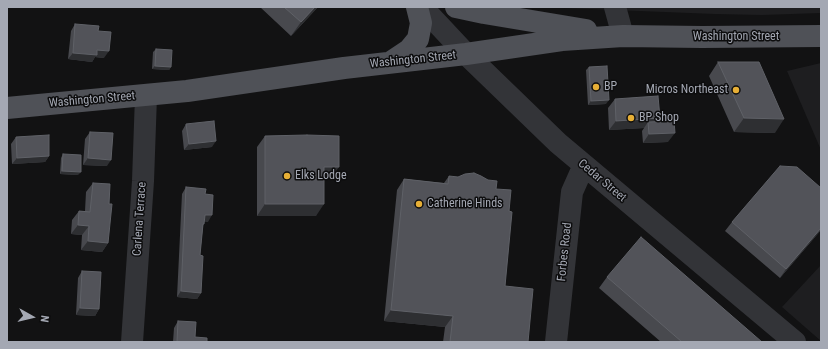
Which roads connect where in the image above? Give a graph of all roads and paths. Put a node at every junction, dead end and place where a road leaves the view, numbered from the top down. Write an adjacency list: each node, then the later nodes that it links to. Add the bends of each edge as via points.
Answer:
1 (417, 7): 8 (main road, via 421,23 418,39 409,50)
2 (422, 7): 7 (street, Cedar Street)
3 (456, 7): 5 (main road)
4 (615, 7): 5 (street)
5 (623, 36): 6 (main road, Washington Street); 7 (main road, Washington Street, via 548,41)
6 (821, 36)
7 (466, 54): 8 (main road, Washington Street); 11 (street, Cedar Street)
8 (392, 62): 9 (main road, Washington Street)
9 (146, 96): 10 (main road, Washington Street); 12 (street, Carlena Terrace)
10 (7, 108)
11 (584, 165): 13 (street, Forbes Road, via 571,195); 14 (street, Cedar Street)
12 (132, 342)
13 (556, 342)
14 (795, 342)

